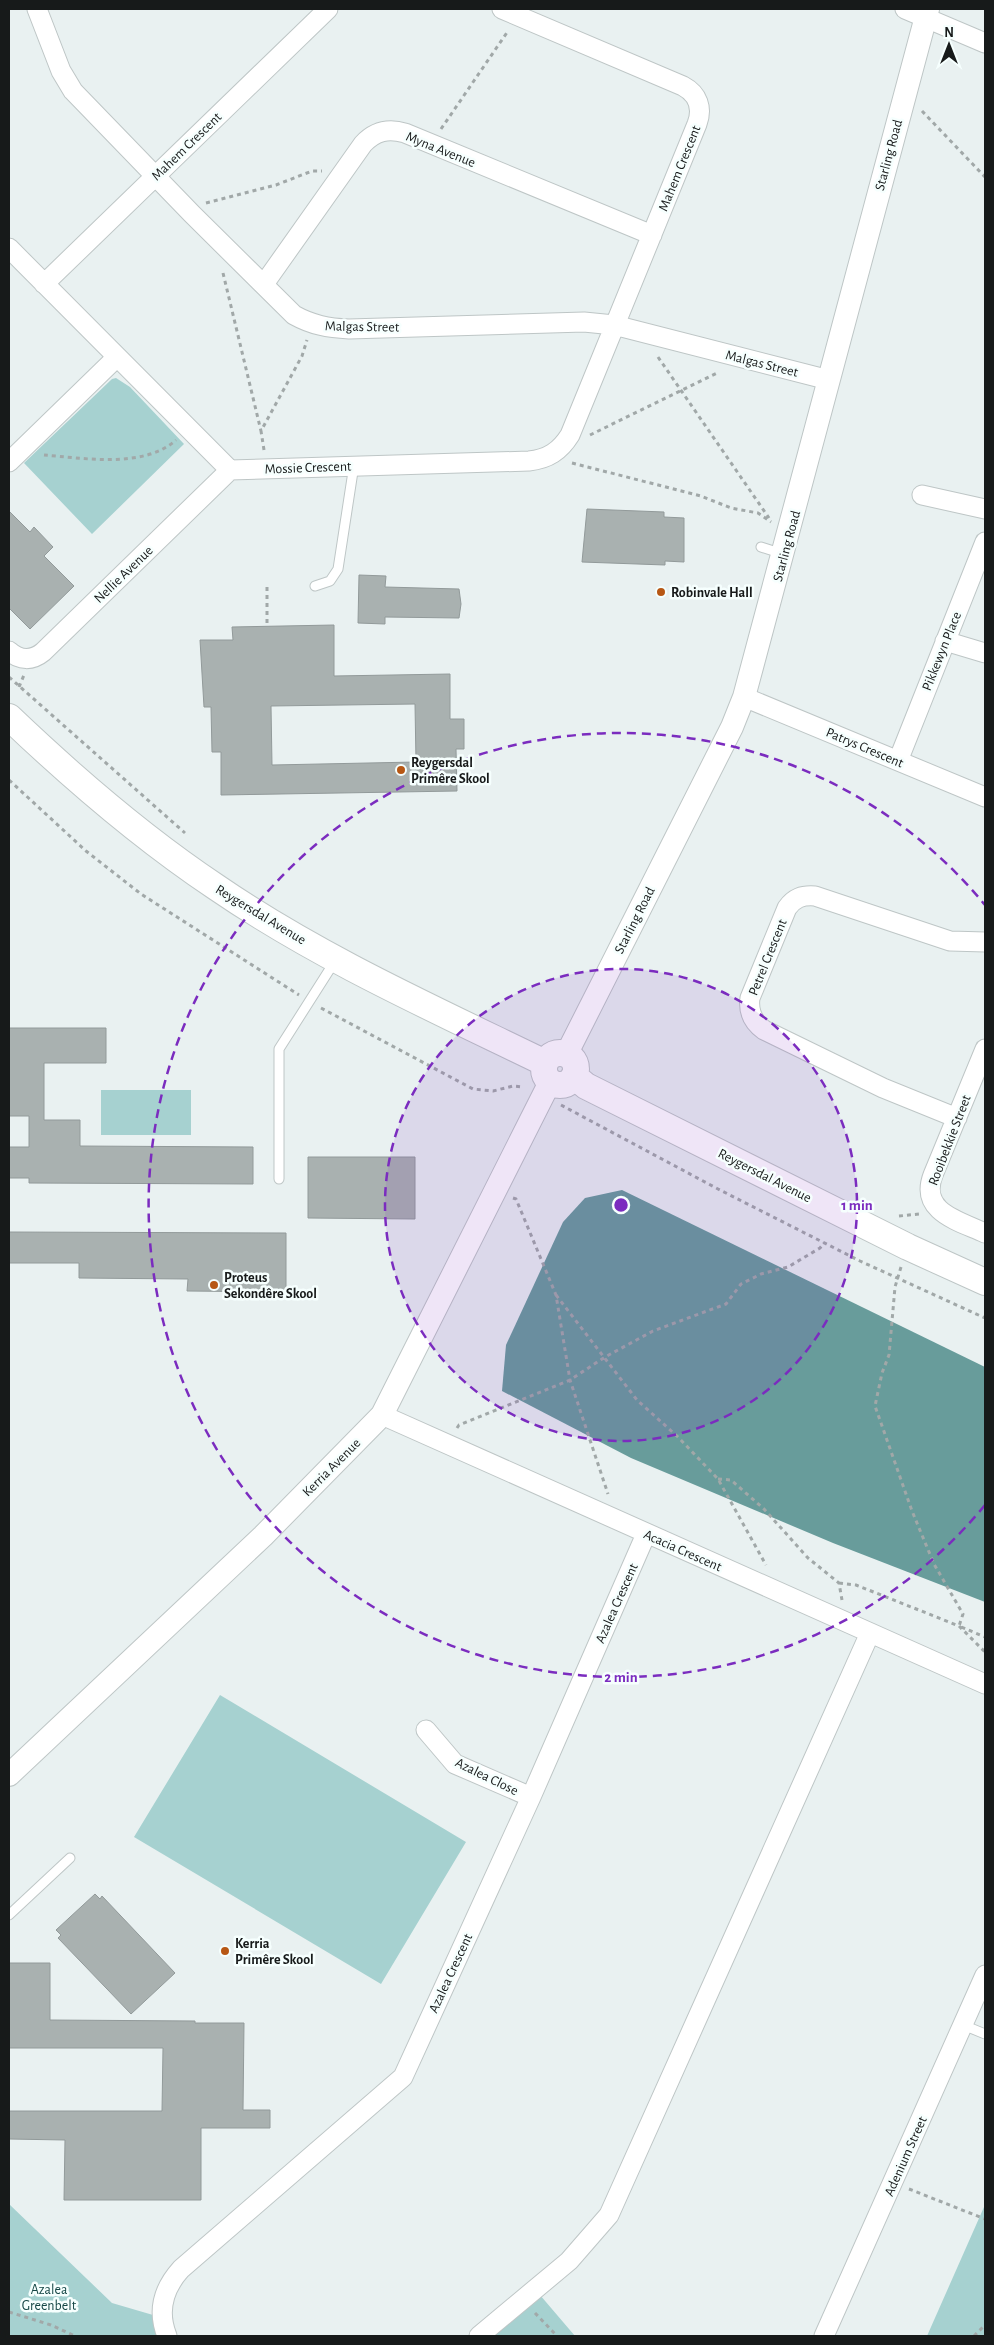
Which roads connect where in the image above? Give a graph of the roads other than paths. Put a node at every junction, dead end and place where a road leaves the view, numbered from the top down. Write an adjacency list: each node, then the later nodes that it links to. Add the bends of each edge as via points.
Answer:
1 (38, 9): 7 (street, Malgas Street, via 66,81)
2 (328, 9): 7 (street, Mahem Crescent)
3 (502, 9): 8 (street, Mahem Crescent, via 683,86 696,97 700,118)
4 (905, 9): 5 (street)
5 (927, 13): 6 (street); 14 (street, Starling Road)
6 (985, 43)
7 (156, 176): 10 (street, Mahem Crescent); 11 (street, Malgas Street)
8 (652, 235): 11 (street, Myna Avenue, via 398,131 384,131 369,138); 12 (street, Mahem Crescent)
9 (9, 248): 10 (street)
10 (44, 284): 13 (street)
11 (264, 284): 12 (street, Malgas Street, via 294,315 316,325 349,329 584,322)
12 (614, 325): 14 (street, Malgas Street); 16 (street, Mossie Crescent, via 570,435 557,451 545,458)
13 (117, 357): 15 (street); 17 (street)
14 (829, 380): 22 (street, Starling Road)
15 (9, 462)
16 (354, 465): 17 (street, Mossie Crescent); 23 (lane, via 338,569 330,581)
17 (230, 470): 25 (street, Nellie Avenue, via 43,652 24,659)
18 (922, 495): 19 (street)
19 (985, 509)
20 (985, 542): 24 (street, Pikkewyn Place)
21 (761, 548): 22 (lane)
22 (784, 554): 27 (street, Starling Road)
23 (315, 586)
24 (945, 641): 26 (street); 29 (street, Pikkewyn Place)
25 (9, 651)
26 (985, 653)
27 (744, 697): 29 (street, Patrys Crescent); 34 (street, Starling Road, via 732,727)
28 (9, 717): 32 (main road, Reygersdal Avenue, via 76,779 169,854 266,919)
29 (898, 761): 30 (street, Patrys Crescent)
30 (985, 797)
31 (985, 942): 35 (street, Petrel Crescent, via 950,941 815,896 804,896 787,908 750,998 753,1019 764,1030 883,1088)
32 (336, 959): 34 (main road, Reygersdal Avenue); 36 (lane, via 279,1049)
33 (985, 1050): 35 (street, Rooibekkie Street)
34 (556, 1075): 38 (main road, Reygersdal Avenue, via 586,1086 908,1247); 39 (street, Kerria Avenue)
35 (957, 1118): 37 (street, Rooibekkie Street, via 930,1183 930,1192 936,1207 947,1216)
36 (279, 1179)
37 (985, 1233)
38 (985, 1282)
39 (382, 1415): 40 (street, Acacia Crescent); 44 (street, Kerria Avenue, via 263,1536)
40 (646, 1534): 41 (street, Acacia Crescent); 45 (street, Azalea Crescent)
41 (870, 1633): 42 (street, Acacia Crescent); 52 (street, via 609,2215 569,2261)
42 (985, 1684)
43 (426, 1730): 45 (street, Azalea Close, via 455,1764)
44 (9, 1775)
45 (531, 1797): 51 (street, Azalea Crescent, via 403,2077 181,2269 164,2297 162,2318)
46 (70, 1858): 47 (lane)
47 (9, 1915)
48 (985, 1975): 49 (street, Adenium Street)
49 (963, 2025): 50 (lane); 53 (street, Adenium Street)
50 (985, 2034)
51 (167, 2336)
52 (479, 2336)
53 (825, 2336)

